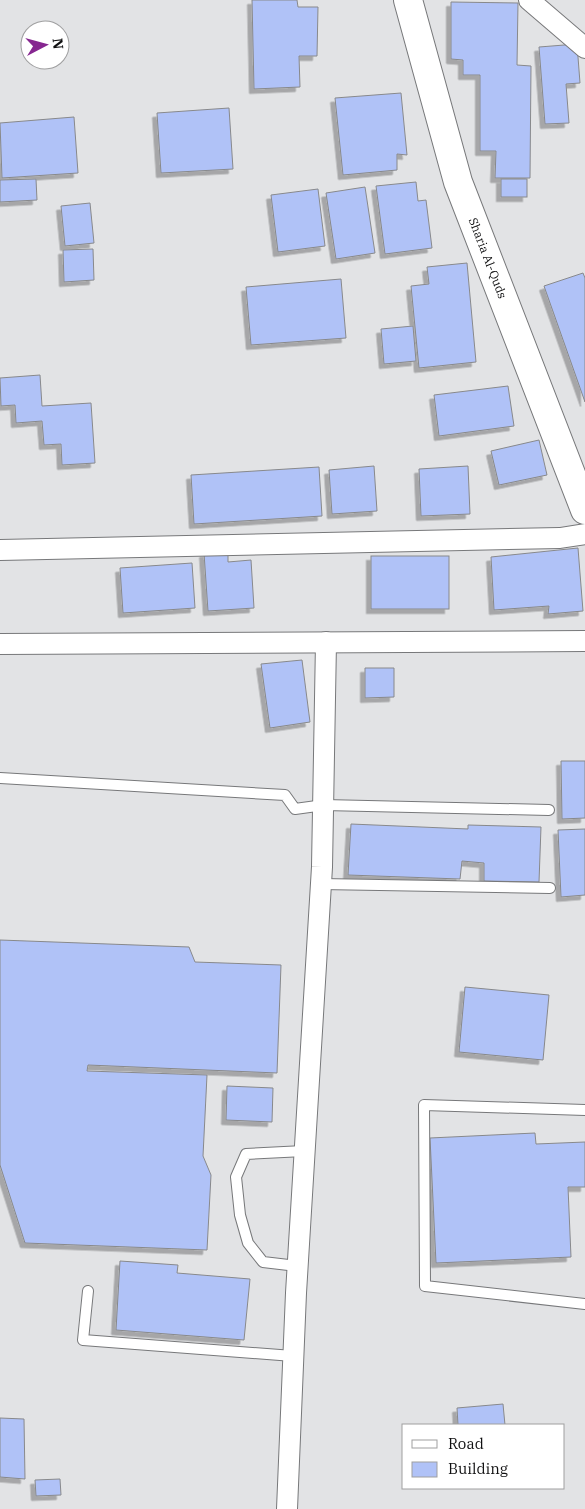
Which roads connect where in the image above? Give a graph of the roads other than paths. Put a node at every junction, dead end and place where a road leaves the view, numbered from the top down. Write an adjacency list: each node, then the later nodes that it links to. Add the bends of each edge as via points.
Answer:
1 (408, 0): 4 (main road, Sharia Al-Quds, via 458,182)
2 (529, 0): 3 (street)
3 (585, 48)
4 (585, 510)
5 (585, 534): 6 (street, via 560,538)
6 (0, 550)
7 (585, 641): 8 (street)
8 (326, 642): 9 (street); 11 (street)
9 (0, 644)
10 (0, 778): 11 (lane, via 285,795 295,809)
11 (324, 805): 12 (lane); 13 (street)
12 (549, 810)
13 (322, 884): 14 (lane); 16 (street)
14 (550, 888)
15 (585, 1110): 19 (lane, via 424,1105 425,1286)
16 (304, 1151): 17 (street); 17 (lane, via 246,1154 236,1177 240,1215 248,1243 263,1262)
17 (297, 1266): 20 (street)
18 (88, 1291): 20 (lane, via 83,1340)
19 (585, 1304)
20 (293, 1356): 21 (street)
21 (288, 1509)

